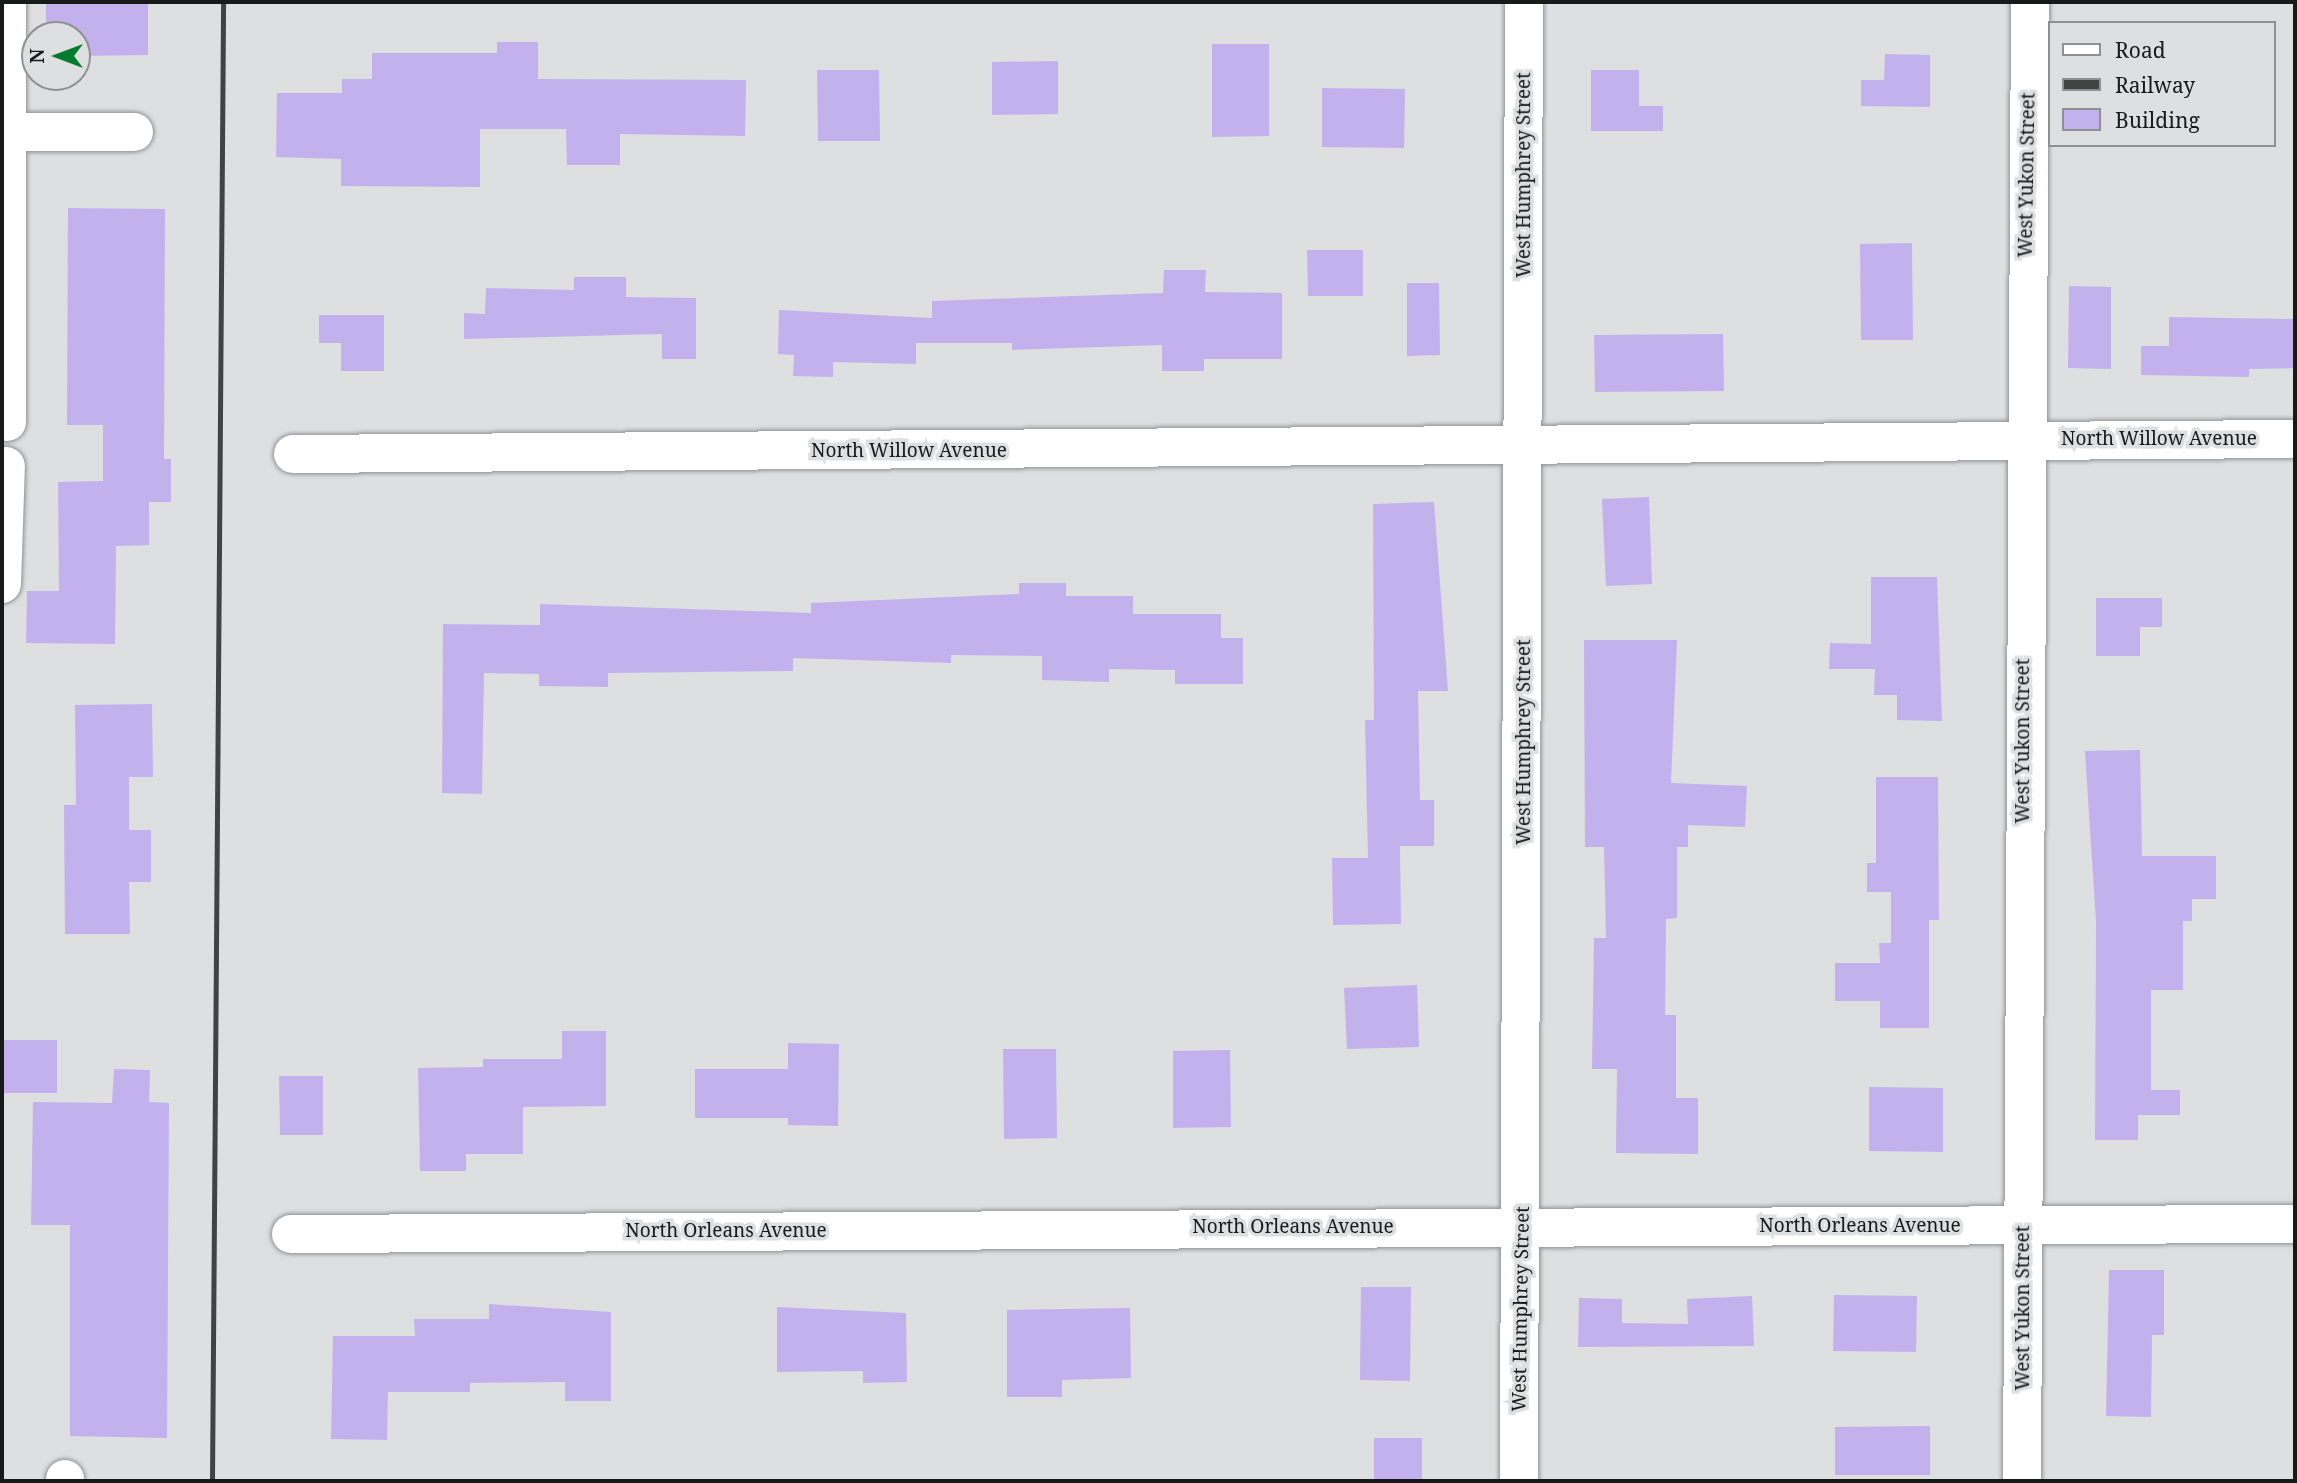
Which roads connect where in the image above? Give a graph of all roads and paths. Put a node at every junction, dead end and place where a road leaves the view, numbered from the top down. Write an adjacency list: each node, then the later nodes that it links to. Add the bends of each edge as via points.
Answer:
1 (7, 2): 4 (street)
2 (1524, 2): 10 (street, West Humphrey Street)
3 (2030, 2): 8 (street, West Yukon Street)
4 (7, 132): 5 (street); 6 (street)
5 (134, 132)
6 (4, 314): 7 (street)
7 (7, 422)
8 (2023, 439): 9 (street, North Willow Avenue); 10 (street, North Willow Avenue); 16 (street, West Yukon Street)
9 (2295, 439)
10 (1525, 448): 11 (street, North Willow Avenue); 15 (street, West Humphrey Street)
11 (293, 454)
12 (6, 466): 13 (street)
13 (2, 584)
14 (2295, 1224): 16 (street, North Orleans Avenue)
15 (1523, 1225): 16 (street, North Orleans Avenue); 17 (street, North Orleans Avenue); 18 (street, West Humphrey Street)
16 (2023, 1226): 19 (street, West Yukon Street)
17 (292, 1234)
18 (1519, 1481)
19 (2022, 1481)

